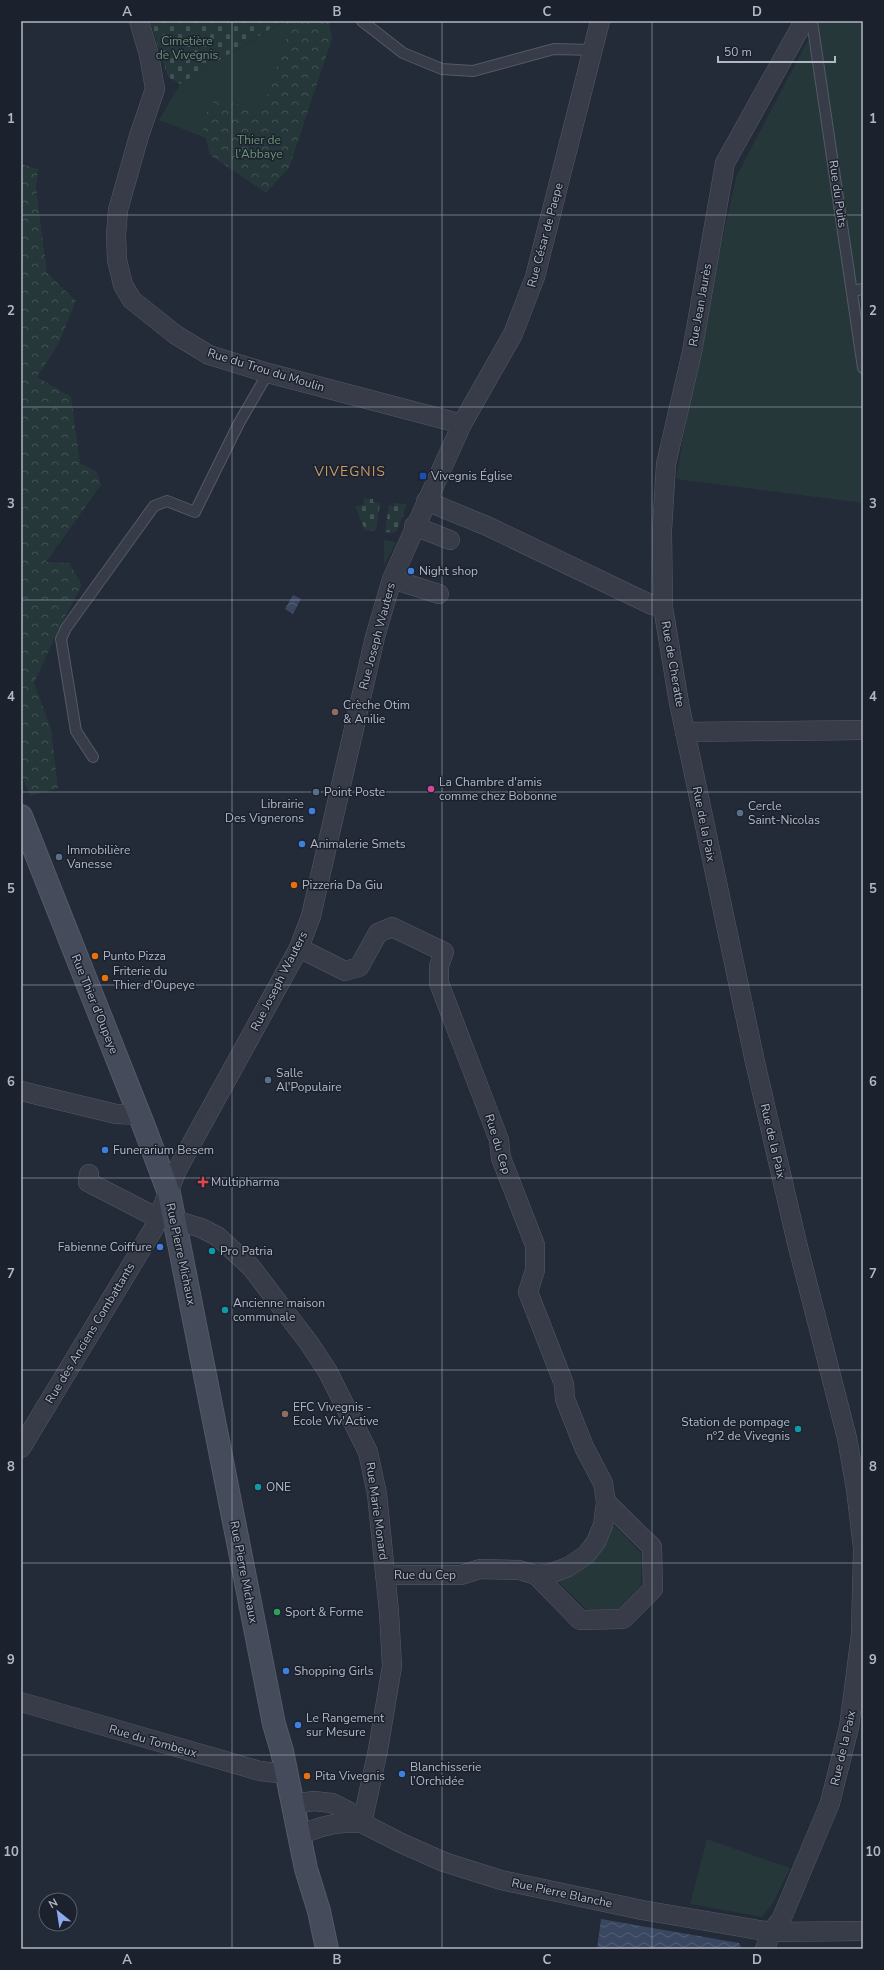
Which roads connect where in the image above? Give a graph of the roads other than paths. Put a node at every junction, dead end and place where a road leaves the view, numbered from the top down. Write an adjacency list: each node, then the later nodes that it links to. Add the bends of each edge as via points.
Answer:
1 (362, 21): 6 (lane, via 403,53 442,69 473,71 554,49)
2 (600, 21): 6 (street, Rue César de Paepe)
3 (804, 21): 17 (street, Rue Jean Jaurès, via 725,163 692,352 666,464 662,531)
4 (812, 21): 8 (lane, Rue du Puits)
5 (139, 22): 10 (street, Rue du Trou du Moulin, via 149,55 155,89 118,210 117,260 123,285 132,300 176,335 209,355)
6 (592, 50): 11 (street, Rue César de Paepe, via 535,277 513,334)
7 (863, 289): 8 (lane)
8 (852, 291): 9 (lane, Rue du Puits)
9 (863, 368)
10 (268, 373): 11 (street, Rue du Trou du Moulin); 20 (lane, via 239,423 195,512 167,501 154,506 66,628 61,639 76,731)
11 (462, 424): 12 (street, Rue César de Paepe)
12 (426, 502): 13 (street, Rue Joseph Wauters); 17 (street, Rue de Cheratte, via 487,526 652,605)
13 (414, 526): 14 (street); 15 (street, Rue Joseph Wauters)
14 (450, 540)
15 (392, 579): 16 (street); 22 (street, Rue Joseph Wauters, via 375,637 311,916)
16 (439, 594)
17 (663, 607): 19 (street, Rue de Cheratte)
18 (863, 730): 19 (street)
19 (685, 732): 30 (street, Rue de la Paix, via 757,1070 846,1438 856,1489)
20 (93, 757)
21 (21, 816): 24 (main road, Rue Thier d'Oupeye)
22 (298, 948): 26 (street, Rue Joseph Wauters, via 177,1170); 29 (street, Rue du Cep, via 345,971 359,967 378,933 392,927 444,952 439,966 439,983 500,1140 501,1158 535,1245 535,1270 528,1292 564,1384 565,1398 584,1447 603,1483)
23 (21, 1091): 24 (street, via 116,1114)
24 (140, 1115): 26 (main road, Rue Thier d'Oupeye)
25 (89, 1174): 27 (street, via 88,1182)
26 (169, 1193): 27 (main road, Rue Pierre Michaux)
27 (167, 1219): 28 (street, Rue des Anciens Combattants); 31 (street, Rue Marie Monard, via 201,1228 216,1236 251,1267 328,1372 368,1452 373,1472); 34 (main road, Rue Pierre Michaux)
28 (21, 1448)
29 (606, 1502): 32 (street, Rue du Cep, via 603,1525 596,1542 586,1555 568,1567 549,1574); 32 (street, via 652,1547 653,1589 623,1619 580,1620)
30 (863, 1549): 39 (street, Rue de la Paix, via 861,1634 849,1727 830,1803 781,1920)
31 (386, 1575): 32 (street, Rue du Cep, via 461,1575 480,1569 519,1570); 36 (street, Rue Marie Monard, via 392,1666 378,1750)
32 (536, 1575)
33 (21, 1702): 34 (street, Rue du Tombeux, via 260,1771)
34 (286, 1774): 35 (main road, Rue Pierre Michaux)
35 (293, 1804): 36 (street, Rue Pierre Blanche, via 314,1801 332,1803 348,1810); 37 (main road, Rue Pierre Michaux)
36 (362, 1823): 37 (street, Rue Pierre Blanche, via 332,1823); 39 (street, Rue Pierre Blanche, via 444,1862 501,1880 642,1910)
37 (300, 1835): 40 (main road, Rue Pierre Michaux)
38 (863, 1931): 39 (street, Rue Pierre Blanche)
39 (768, 1941)
40 (327, 1949)

